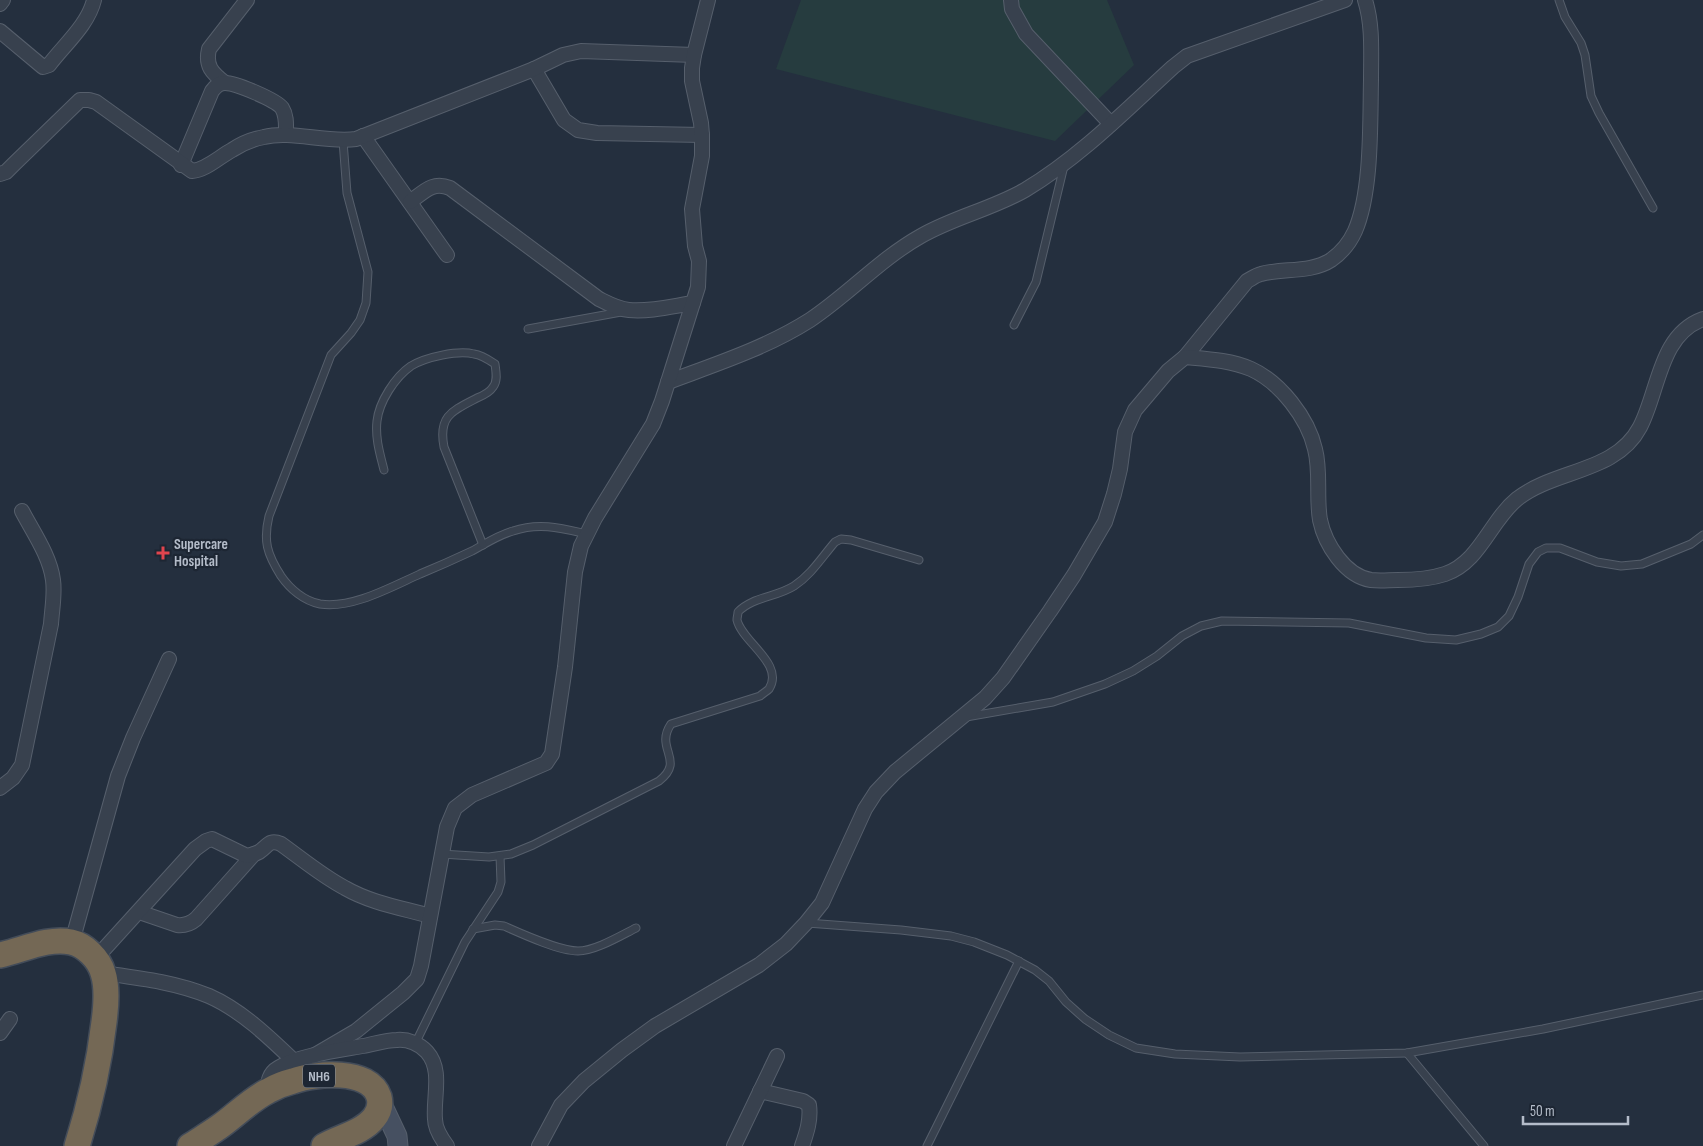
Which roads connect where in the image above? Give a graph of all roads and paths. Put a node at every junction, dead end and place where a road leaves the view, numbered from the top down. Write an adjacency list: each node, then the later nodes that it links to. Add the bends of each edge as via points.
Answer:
1 (3, 0): 9 (street)
2 (94, 0): 10 (street, via 85,20 49,65 43,67)
3 (247, 0): 13 (street, via 209,49 207,58 212,73)
4 (708, 0): 11 (street)
5 (1011, 0): 14 (street, via 1012,9 1026,34)
6 (1345, 0): 14 (street, via 1187,56)
7 (1365, 0): 30 (street, via 1371,34 1370,107 1364,201 1355,231 1344,249 1330,261 1310,268 1260,274 1247,281)
8 (1559, 0): 23 (lane, via 1581,43 1591,96)
9 (0, 4)
10 (0, 31)
11 (694, 55): 12 (street, via 581,51 563,55); 16 (street, via 692,81)
12 (534, 69): 16 (street, via 564,120 578,130); 17 (street)
13 (225, 83): 15 (street, via 237,85 281,106 286,115); 20 (street, via 212,91)
14 (1111, 124): 19 (street)
15 (286, 135): 18 (street); 20 (street, via 265,136 233,148 199,171)
16 (702, 135): 25 (street, via 702,156 692,209 700,274)
17 (363, 136): 18 (street); 22 (street)
18 (342, 141): 36 (lane, via 348,193 368,272 366,303 360,320 331,355 326,366 269,516 266,546 288,587 318,604 335,605 375,595)
19 (1065, 163): 28 (lane, via 1036,282); 31 (street, via 1005,201 958,218 888,256 839,298 787,334)
20 (181, 165): 21 (street, via 96,102 80,100 6,172)
21 (0, 174)
22 (410, 202): 24 (street); 26 (street, via 434,186 450,188 599,299)
23 (1653, 208)
24 (447, 255)
25 (693, 303): 26 (street); 31 (street)
26 (629, 310): 29 (lane)
27 (1703, 319): 30 (street, via 1688,326 1673,343 1640,428 1619,452 1531,490 1517,500 1465,563 1454,571 1437,577 1405,580 1370,580 1358,576 1338,559 1321,522 1316,450 1306,423 1290,400 1252,369 1231,362)
28 (1014, 325)
29 (528, 329)
30 (1185, 357): 39 (street, via 1168,371 1135,410 1125,432 1120,469 1105,522 1074,575 1003,678)
31 (668, 382): 34 (street, via 652,424)
32 (384, 470): 36 (lane, via 376,437 377,419 383,402 411,366 461,352 487,358 495,364 494,387 453,410 444,422 441,434)
33 (22, 511): 40 (street, via 50,564 54,600 22,765)
34 (587, 534): 36 (lane, via 550,526 531,527 512,531); 42 (street, via 576,565 552,754 546,763 472,794 455,808)
35 (1703, 535): 39 (lane, via 1691,544 1642,564 1621,566 1597,562 1560,548 1546,548 1538,552 1529,564 1509,616 1498,627 1481,634 1456,640 1426,638 1349,623 1222,621 1201,626 1182,636 1133,671 1105,684 1053,702)
36 (483, 545)
37 (919, 560): 43 (lane, via 841,539 794,586 744,605 737,620 772,668 769,688 760,696 671,724 665,742 671,763 667,775 533,845)
38 (169, 659): 49 (street, via 118,776)
39 (961, 718): 46 (street, via 895,772 876,792 822,903)
40 (0, 788)
41 (254, 854): 44 (street, via 190,924 177,925); 44 (street, via 246,856 212,839 206,841); 45 (street, via 274,841 346,889)
42 (441, 854): 43 (lane); 45 (street)
43 (500, 856): 48 (lane, via 498,892)
44 (139, 912): 52 (street)
45 (430, 916): 58 (street, via 417,979 356,1031)
46 (806, 923): 51 (lane, via 951,936); 69 (street, via 759,965 655,1026 584,1081 561,1106)
47 (636, 928): 48 (lane, via 578,951 555,946 504,926)
48 (473, 929): 56 (lane)
49 (72, 942): 50 (highway, via 55,941); 52 (highway)
50 (0, 955)
51 (1019, 961): 57 (lane, via 1049,981 1085,1020 1136,1048 1175,1054 1240,1057); 72 (lane)
52 (100, 965): 60 (street, via 211,997 252,1024); 64 (highway, via 106,990 102,1043 88,1113)
53 (1703, 995): 57 (lane)
54 (10, 1019): 55 (street)
55 (0, 1033)
56 (416, 1042): 58 (street, via 398,1039); 68 (street, via 428,1053 436,1069 434,1120)
57 (1407, 1053): 73 (lane)
58 (315, 1055): 60 (street)
59 (777, 1056): 62 (street)
60 (295, 1062): 61 (street, via 272,1073)
61 (267, 1091): 63 (highway, NH6, via 295,1080 329,1074 350,1076 369,1084 378,1092); 65 (highway, NH6)
62 (760, 1091): 70 (street); 71 (street, via 809,1104 810,1114)
63 (381, 1102): 66 (highway, via 367,1125); 67 (street, via 398,1136)
64 (77, 1146)
65 (190, 1146)
66 (324, 1146)
67 (398, 1146)
68 (447, 1146)
69 (539, 1146)
70 (734, 1146)
71 (802, 1146)
72 (927, 1146)
73 (1484, 1146)

